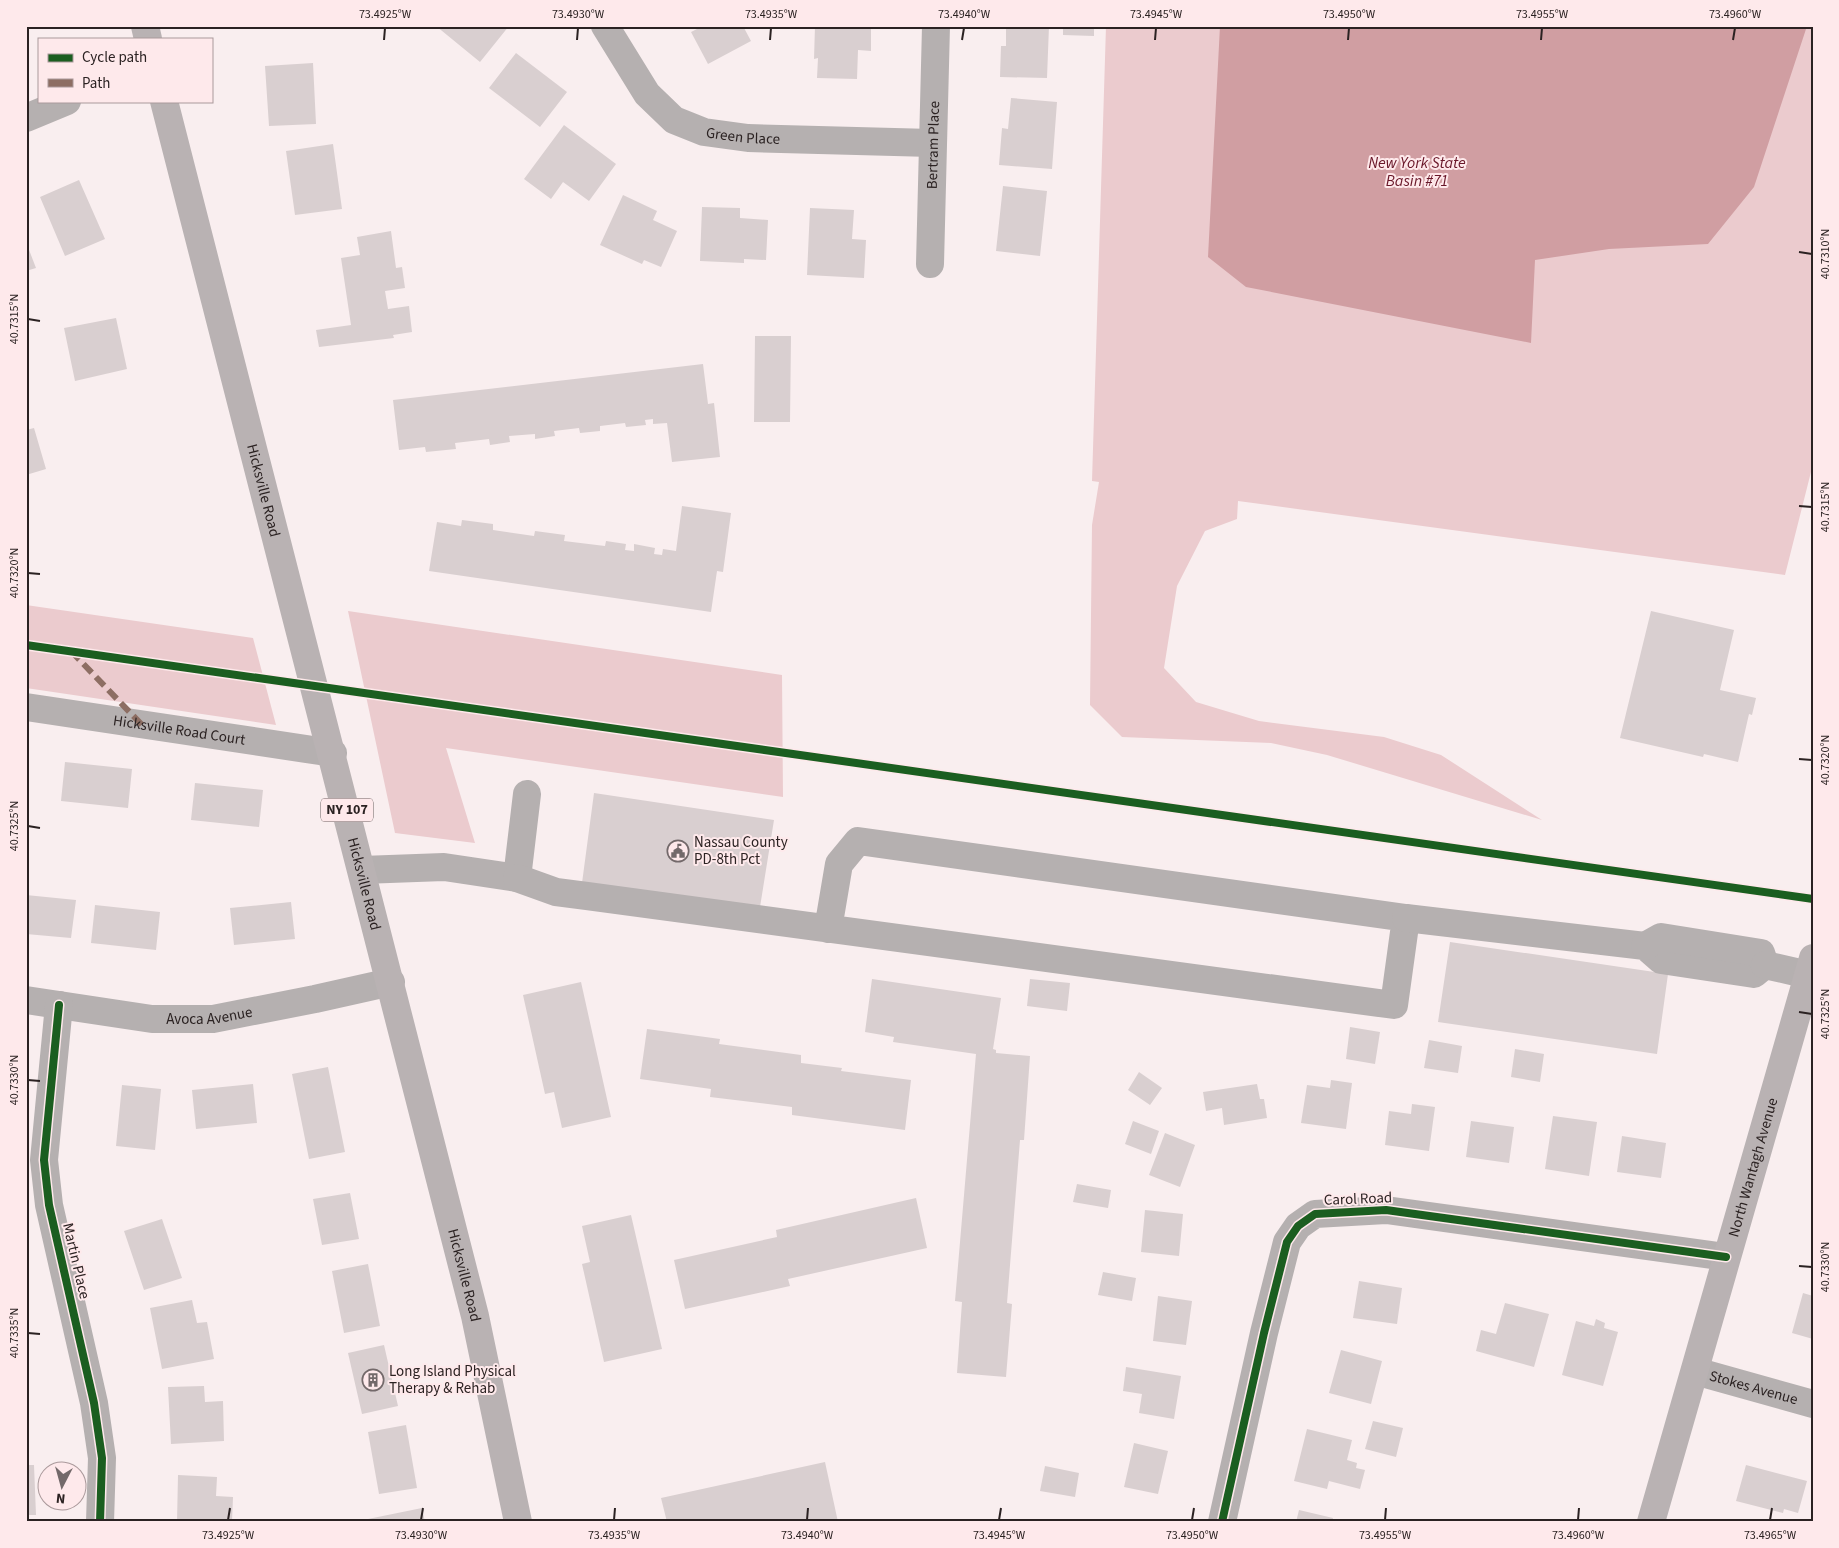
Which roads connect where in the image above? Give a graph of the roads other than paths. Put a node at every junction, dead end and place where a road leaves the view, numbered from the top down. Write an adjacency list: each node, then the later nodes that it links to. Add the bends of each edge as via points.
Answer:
1 (605, 26): 6 (street, Green Place, via 647,94 674,120 704,132 748,138)
2 (936, 26): 6 (street, Bertram Place)
3 (65, 102): 5 (street)
4 (164, 102): 9 (main road, Hicksville Road / NY 107)
5 (26, 118)
6 (932, 143): 7 (street, Bertram Place)
7 (930, 264)
8 (26, 708): 9 (street, Hicksville Road Court)
9 (333, 753): 11 (main road, Hicksville Road / NY 107)
10 (526, 794): 12 (street)
11 (362, 870): 12 (street, via 444,867); 16 (main road, Hicksville Road / NY 107)
12 (516, 878): 14 (street, via 556,892)
13 (1406, 918): 14 (street, via 858,841 839,864); 14 (street, via 1394,1005); 15 (street, via 1645,946 1661,937 1761,953 1765,965)
14 (828, 929)
15 (1811, 969): 19 (main road, North Wantagh Avenue)
16 (391, 982): 18 (street, Avoca Avenue, via 213,1018 152,1019); 23 (main road, Hicksville Road / NY 107, via 475,1316)
17 (26, 1000): 18 (street, Avoca Avenue)
18 (59, 1005): 22 (street, Martin Place, via 44,1160 49,1205 94,1403 102,1458)
19 (1726, 1257): 20 (main road, North Wantagh Avenue); 24 (street, Carol Road, via 1386,1210 1315,1214 1298,1226 1287,1242)
20 (1695, 1371): 21 (street, Stokes Avenue); 25 (main road, North Wantagh Avenue)
21 (1813, 1404)
22 (100, 1522)
23 (518, 1522)
24 (1222, 1522)
25 (1651, 1522)

